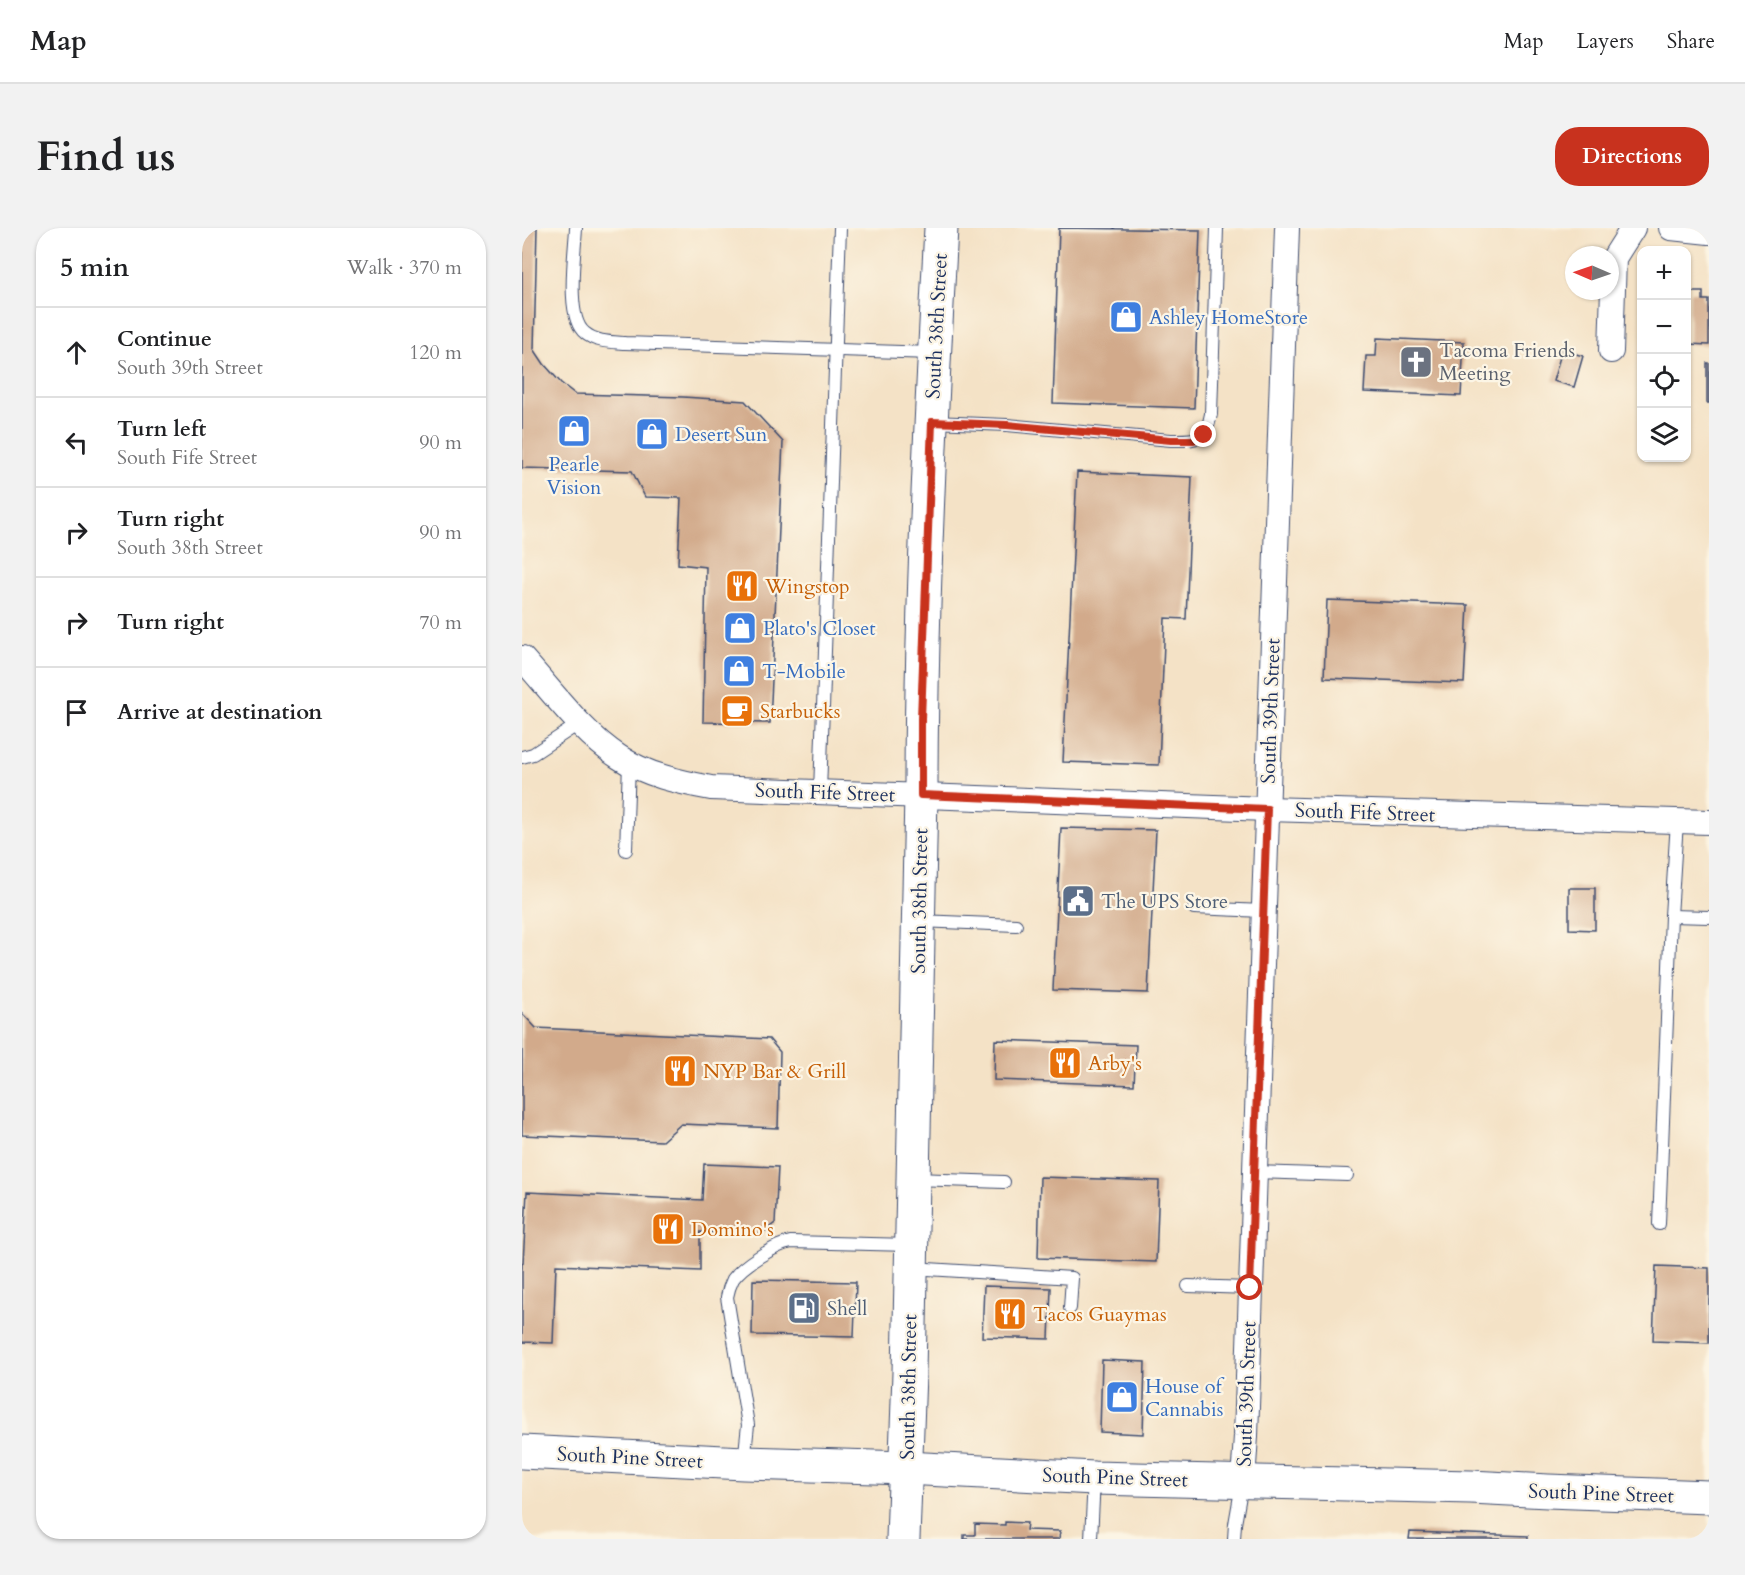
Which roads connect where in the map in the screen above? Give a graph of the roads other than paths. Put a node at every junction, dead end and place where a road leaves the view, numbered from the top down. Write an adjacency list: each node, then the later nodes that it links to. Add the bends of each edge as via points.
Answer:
1 (576, 228): 9 (lane, via 572,300 577,323 590,336 625,343)
2 (840, 228): 9 (lane)
3 (941, 228): 11 (main road, South 38th Street)
4 (1217, 228): 12 (lane, via 1211,414 1204,435 1194,440 1171,440)
5 (1287, 228): 19 (street, South 39th Street)
6 (1633, 228): 10 (street, via 1614,258)
7 (1671, 228): 8 (street)
8 (1709, 232)
9 (836, 351): 11 (lane); 17 (lane)
10 (1611, 351)
11 (934, 353): 12 (main road, South 38th Street)
12 (932, 422): 18 (main road, South 38th Street)
13 (522, 658): 14 (street, South Fife Street)
14 (580, 723): 15 (lane); 16 (street, South Fife Street)
15 (522, 757)
16 (630, 764): 17 (street, South Fife Street, via 666,778 711,788); 22 (lane)
17 (820, 792): 18 (street, South Fife Street)
18 (921, 795): 19 (street, South Fife Street); 27 (main road, South 38th Street)
19 (1267, 809): 20 (street, South Fife Street); 24 (street, South 39th Street)
20 (1677, 821): 21 (street, South Fife Street); 25 (lane)
21 (1709, 822)
22 (626, 850)
23 (1194, 908): 24 (lane)
24 (1263, 911): 29 (street, South 39th Street)
25 (1671, 916): 26 (lane); 33 (lane)
26 (1709, 917)
27 (919, 921): 28 (lane); 31 (main road, South 38th Street)
28 (1016, 925)
29 (1254, 1172): 30 (lane); 36 (street, South 39th Street)
30 (1347, 1175)
31 (913, 1179): 32 (lane); 34 (main road, South 38th Street)
32 (1004, 1182)
33 (1659, 1224)
34 (911, 1256): 37 (lane, via 1072,1278); 39 (lane, via 791,1242 775,1247 736,1276 727,1298 748,1425); 40 (main road, South 38th Street)
35 (1188, 1286): 36 (lane)
36 (1250, 1288): 42 (street, South 39th Street)
37 (1070, 1308)
38 (522, 1452): 39 (main road, South Pine Street)
39 (744, 1463): 40 (main road, South Pine Street)
40 (906, 1468): 41 (main road, South Pine Street); 44 (main road, South 38th Street)
41 (1094, 1478): 42 (main road, South Pine Street); 45 (lane)
42 (1243, 1481): 43 (main road, South Pine Street); 46 (lane)
43 (1709, 1497)
44 (903, 1539)
45 (1090, 1539)
46 (1234, 1539)

